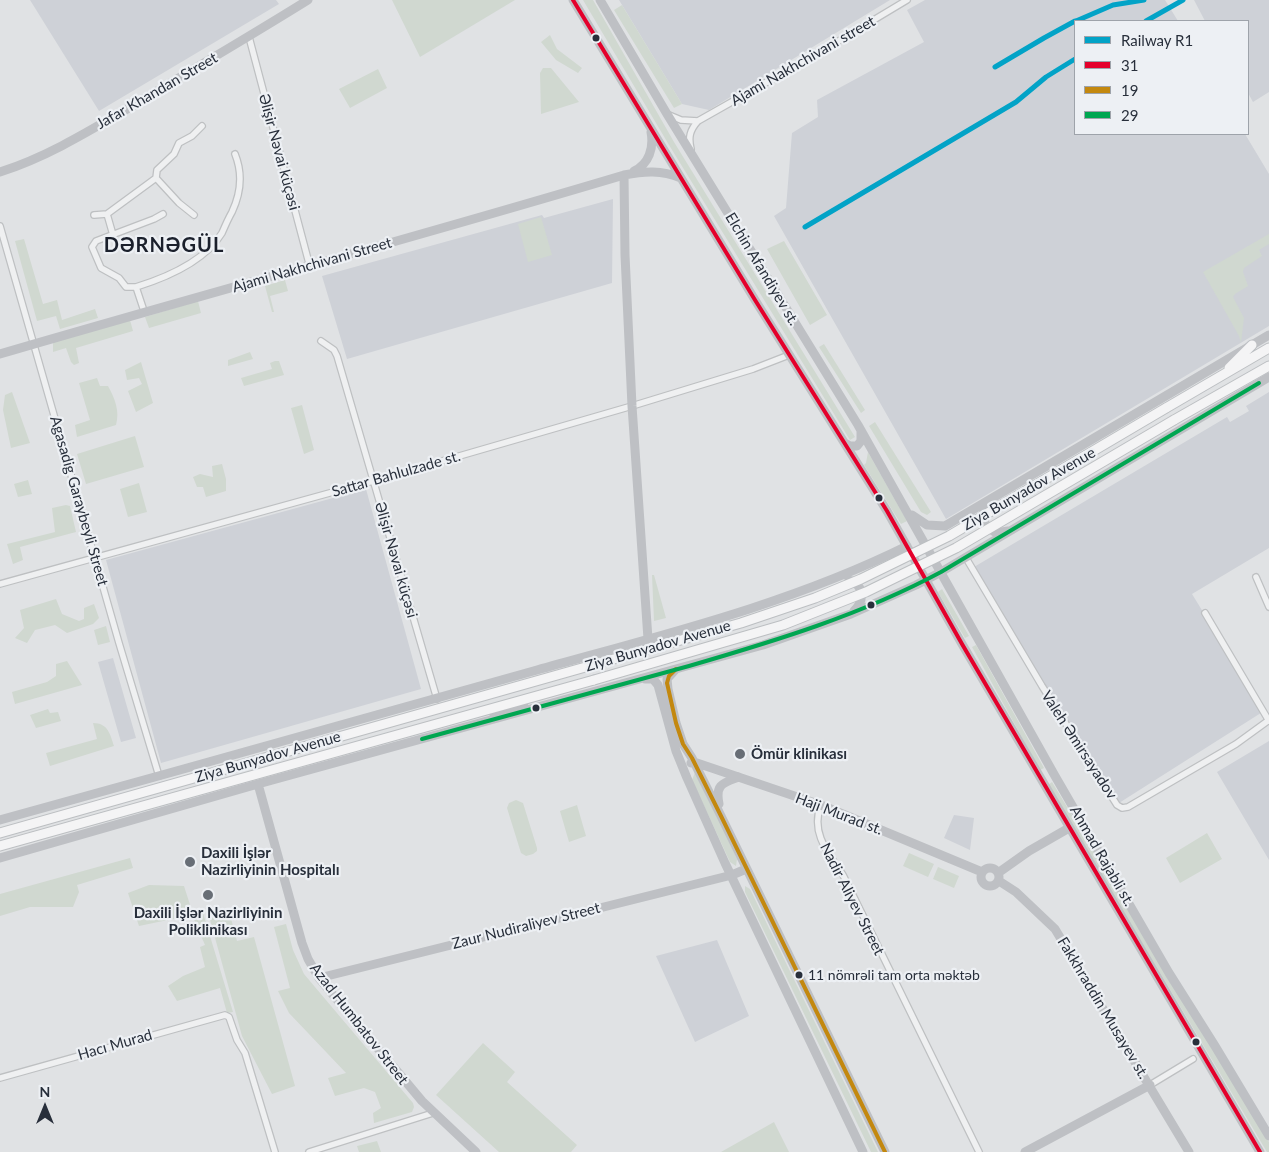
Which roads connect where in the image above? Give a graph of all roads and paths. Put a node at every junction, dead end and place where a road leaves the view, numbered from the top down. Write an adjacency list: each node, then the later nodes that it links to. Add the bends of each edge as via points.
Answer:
1 (308, 0): 5 (main road, Jafar Khandan Street)
2 (573, 0): 8 (main road, Elchin Afandiyev st.)
3 (600, 0): 6 (main road, Elchin Afandiyev st.)
4 (907, 0): 7 (street, Ajami Nakhchivani street)
5 (249, 37): 12 (main road, Jafar Khandan Street, via 52,152); 22 (street, Əlişir Nəvai küçəsi)
6 (667, 114): 7 (street, via 681,120); 10 (main road, Elchin Afandiyev st.)
7 (698, 121): 10 (street, via 690,131)
8 (648, 124): 13 (main road, via 652,140 650,153 642,166); 15 (main road, Elchin Afandiyev st.)
9 (202, 126): 14 (street, via 180,143 174,154 157,170)
10 (692, 153): 38 (main road, Elchin Afandiyev st.)
11 (235, 154): 23 (street, via 240,166 240,186 237,201 221,234 207,250 184,266)
12 (0, 172)
13 (624, 175): 15 (main road, via 658,171); 22 (main road, Ajami Nakhchivani Street); 37 (main road)
14 (156, 178): 16 (street); 19 (street)
15 (681, 178): 31 (main road, Elchin Afandiyev st.)
16 (107, 214): 18 (street); 21 (street)
17 (163, 214): 21 (street)
18 (94, 215)
19 (194, 215)
20 (0, 226): 27 (street, Agasadig Garaybeyli Street)
21 (113, 235): 23 (street, via 96,241 92,247 101,268 120,278 126,287)
22 (310, 267): 24 (main road, Ajami Nakhchivani Street)
23 (136, 287): 24 (street)
24 (144, 311): 27 (main road, Ajami Nakhchivani Street)
25 (1269, 335): 28 (main road, Ziya Bunyadov Avenue)
26 (321, 342): 40 (street, Əlişir Nəvai küçəsi, via 336,352)
27 (35, 344): 30 (main road, Ajami Nakhchivani Street); 45 (street, Agasadig Garaybeyli Street)
28 (1252, 345): 35 (main road); 41 (main road, Ziya Bunyadov Avenue)
29 (1269, 348): 35 (main road, Ziya Bunyadov Avenue)
30 (0, 354)
31 (789, 355): 37 (street, Sattar Bahlulzade st.); 39 (main road, Elchin Afandiyev st.)
32 (1269, 366): 36 (main road, Ziya Bunyadov Avenue)
33 (1269, 372): 36 (main road)
34 (1269, 377): 43 (main road, Ziya Bunyadov Avenue)
35 (1219, 378): 59 (main road, Ziya Bunyadov Avenue, bridge, via 949,536 861,579 750,620)
36 (1225, 392): 61 (main road, Ziya Bunyadov Avenue, bridge, via 956,548 873,589 783,625)
37 (632, 406): 40 (street, Sattar Bahlulzade st.); 56 (main road)
38 (858, 424): 39 (main road, via 862,435 860,444 853,447); 42 (main road, Elchin Afandiyev st.)
39 (844, 442): 44 (main road, Elchin Afandiyev st.)
40 (373, 481): 45 (street, Sattar Bahlulzade st.); 62 (street, Əlişir Nəvai küçəsi)
41 (993, 499): 42 (main road, Ziya Bunyadov Avenue, via 945,526 934,527 916,519); 43 (main road, via 984,513 986,526 996,532)
42 (904, 504): 47 (main road, Elchin Afandiyev st.)
43 (1014, 529): 46 (main road, Ziya Bunyadov Avenue)
44 (907, 546): 49 (main road, Elchin Afandiyev st.); 50 (main road, Ziya Bunyadov Avenue)
45 (95, 557): 51 (street, Sattar Bahlulzade st.); 68 (street, Agasadig Garaybeyli Street)
46 (966, 558): 47 (main road, Ziya Bunyadov Avenue); 63 (street, Valeh Əmirsayadov, via 1042,686 1117,805 1122,808 1236,744)
47 (941, 572): 49 (main road, Ziya Bunyadov Avenue); 55 (main road, Ahmad Rajabli st.)
48 (1256, 577): 52 (street)
49 (926, 580): 54 (main road, Ziya Bunyadov Avenue); 57 (main road, Ahmad Rajabli st.)
50 (829, 581): 54 (main road, via 847,579 860,588 861,603); 56 (main road, Ziya Bunyadov Avenue)
51 (0, 584)
52 (1269, 607)
53 (1205, 613): 63 (street)
54 (850, 614): 58 (main road, Ziya Bunyadov Avenue, via 787,637)
55 (976, 636): 57 (main road); 69 (main road, Ahmad Rajabli st.)
56 (648, 639): 62 (main road, Ziya Bunyadov Avenue)
57 (962, 644): 72 (main road, Ahmad Rajabli st.)
58 (676, 669): 60 (main road, Ziya Bunyadov Avenue); 67 (main road, via 667,679 668,689 679,733)
59 (560, 674): 62 (main road); 64 (main road, Ziya Bunyadov Avenue)
60 (643, 679): 65 (main road, Ziya Bunyadov Avenue); 71 (main road, via 653,680 658,685)
61 (563, 689): 65 (main road); 66 (main road, Ziya Bunyadov Avenue)
62 (437, 699): 64 (main road); 68 (main road, Ziya Bunyadov Avenue)
63 (1269, 721)
64 (357, 732): 78 (main road, Ziya Bunyadov Avenue)
65 (445, 733): 66 (main road); 73 (main road, Ziya Bunyadov Avenue)
66 (360, 745): 79 (main road, Ziya Bunyadov Avenue)
67 (694, 762): 70 (main road, Haji Murad st.); 71 (main road, via 687,768); 75 (main road)
68 (160, 776): 76 (main road, Ziya Bunyadov Avenue)
69 (1055, 776): 72 (main road); 90 (main road, Ahmad Rajabli st.)
70 (739, 777): 74 (main road, Haji Murad st.); 75 (main road, via 718,790)
71 (687, 778): 83 (main road)
72 (1043, 783): 77 (main road, Ahmad Rajabli st.)
73 (258, 784): 80 (main road, Ziya Bunyadov Avenue); 85 (main road, Azad Humbatov Street, via 302,943)
74 (821, 805): 82 (main road, Haji Murad st.); 96 (street, Nadir Aliyev Street, via 816,822 820,835 844,875)
75 (721, 816): 81 (main road)
76 (0, 820)
77 (1069, 828): 84 (main road, via 1029,851); 99 (main road, Ahmad Rajabli st.)
78 (0, 833)
79 (0, 846)
80 (0, 858)
81 (746, 869): 83 (main road, Zaur Nudiraliyev Street); 95 (main road)
82 (982, 872): 84 (main road, via 990,868); 84 (main road, via 981,881 985,885 994,886)
83 (732, 875): 85 (main road, Zaur Nudiraliyev Street); 94 (main road)
84 (998, 877): 88 (main road, Fakkhraddin Musayev st., via 1055,929)
85 (319, 978): 89 (main road, Azad Humbatov Street)
86 (1194, 1059): 88 (street)
87 (0, 1078): 91 (street, Hacı Murad, via 227,1016 245,1053)
88 (1150, 1085): 97 (main road); 98 (main road, Fakkhraddin Musayev st.)
89 (434, 1113): 92 (street); 93 (main road, Azad Humbatov Street)
90 (1269, 1136)
91 (274, 1152)
92 (309, 1152)
93 (476, 1152)
94 (863, 1152)
95 (885, 1152)
96 (979, 1152)
97 (1025, 1152)
98 (1190, 1152)
99 (1260, 1152)

